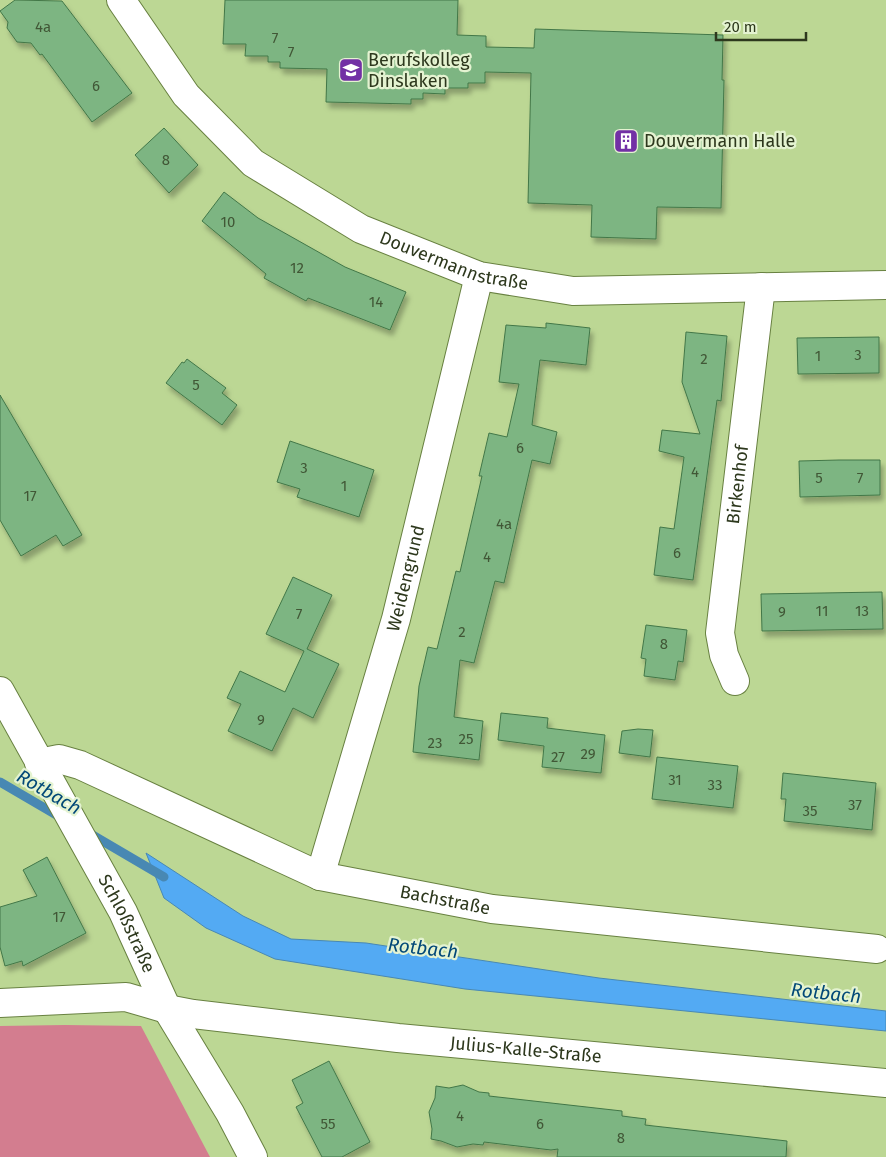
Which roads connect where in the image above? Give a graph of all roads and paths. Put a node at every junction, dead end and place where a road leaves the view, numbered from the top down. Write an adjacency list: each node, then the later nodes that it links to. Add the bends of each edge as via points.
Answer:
1 (121, 0): 2 (street, Douvermannstraße, via 186,95 253,163 361,230)
2 (479, 276): 4 (street, Douvermannstraße, via 573,291); 8 (street, Weidengrund, via 396,619)
3 (886, 285): 4 (street, Douvermannstraße)
4 (761, 286): 5 (street, Birkenhof, via 720,633 724,655)
5 (735, 681)
6 (0, 691): 7 (street, Schloßstraße)
7 (39, 763): 8 (street, Bachstraße, via 59,758 80,765); 11 (street, Schloßstraße, via 123,912)
8 (320, 876): 9 (street, Bachstraße, via 492,909)
9 (877, 949)
10 (0, 1003): 11 (street, Julius-Kalle-Straße, via 126,997)
11 (166, 1009): 12 (street, Julius-Kalle-Straße, via 398,1038); 13 (street, Schloßstraße)
12 (886, 1083)
13 (253, 1157)

